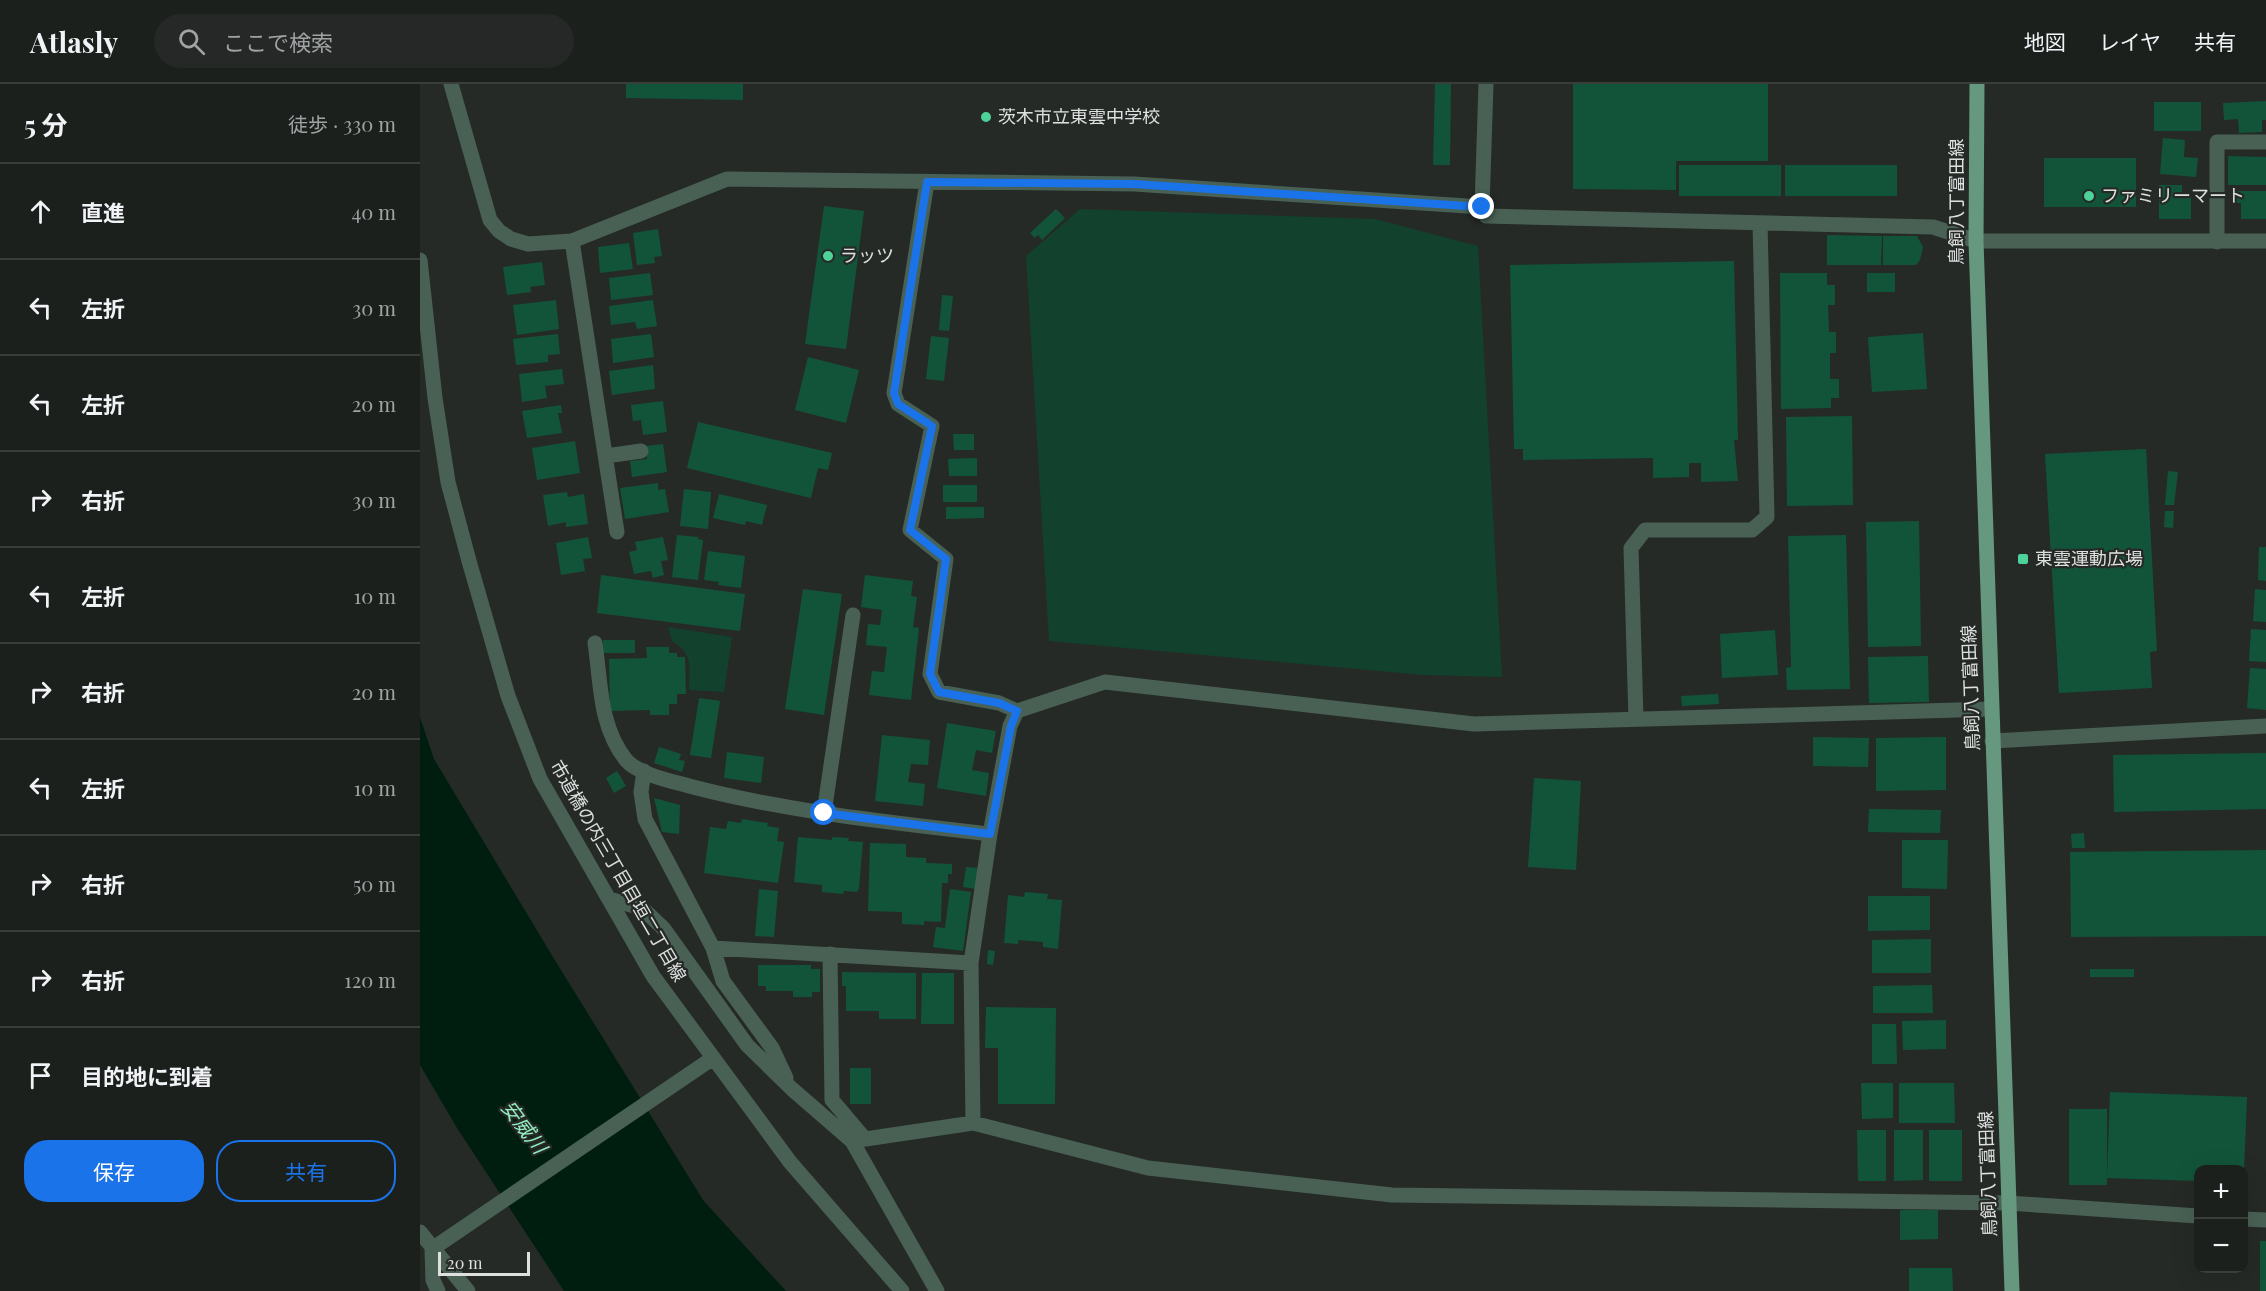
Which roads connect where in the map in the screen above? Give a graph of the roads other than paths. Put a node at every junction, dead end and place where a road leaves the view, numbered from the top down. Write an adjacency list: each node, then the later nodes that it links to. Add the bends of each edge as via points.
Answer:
1 (451, 84): 8 (street, via 490,220 511,239 528,244)
2 (1486, 84): 6 (street)
3 (1977, 84): 9 (main road, 鳥飼八丁富田線)
4 (2266, 142): 11 (street, via 2217,142)
5 (927, 182): 6 (street, via 1134,184); 8 (street, via 727,179); 19 (street, via 894,393 898,404 932,426 910,530 946,559 930,674 939,692 999,703)
6 (1482, 207): 7 (street, via 1486,216)
7 (1760, 223): 9 (street, via 1933,227); 20 (street, via 1767,517 1752,530 1645,530 1631,548)
8 (572, 241): 14 (street)
9 (1976, 241): 11 (street); 18 (main road, 鳥飼八丁富田線)
10 (2266, 241): 11 (street)
11 (2217, 242)
12 (420, 260): 26 (street, 市道橋の内三丁目目垣二丁目線, via 448,482 508,696 540,779)
13 (641, 451): 14 (street)
14 (606, 456): 15 (street)
15 (617, 532)
16 (853, 615): 24 (street)
17 (595, 643): 23 (street, via 604,719 627,761)
18 (1991, 710): 20 (street); 22 (main road, 鳥飼八丁富田線)
19 (1017, 711): 20 (street, via 1106,682 1474,724); 25 (street)
20 (1636, 719)
21 (2266, 726): 22 (street)
22 (1992, 741): 34 (main road, 鳥飼八丁富田線)
23 (644, 771): 24 (street, via 737,799); 27 (street, via 641,792 645,819)
24 (824, 813): 25 (street)
25 (990, 834): 29 (street)
26 (609, 899): 30 (street, 市道橋の内三丁目目垣二丁目線, via 653,976); 31 (street, via 642,908 664,929 747,1045)
27 (713, 948): 28 (street); 31 (street, via 723,981 772,1048)
28 (830, 954): 29 (street); 33 (street, via 832,1100)
29 (971, 963): 32 (street)
30 (713, 1058): 39 (street); 42 (street, 市道橋の内三丁目目垣二丁目線, via 789,1162)
31 (792, 1089): 33 (street)
32 (973, 1123): 33 (street); 34 (street, via 1148,1168 1392,1195)
33 (858, 1140): 43 (street)
34 (2008, 1203): 35 (street); 44 (main road, 鳥飼八丁富田線)
35 (2194, 1216)
36 (2248, 1219): 37 (street)
37 (2266, 1220)
38 (420, 1232): 39 (street)
39 (437, 1245): 40 (street, via 433,1280); 41 (street)
40 (438, 1291)
41 (468, 1291)
42 (902, 1291)
43 (937, 1291)
44 (2012, 1291)

